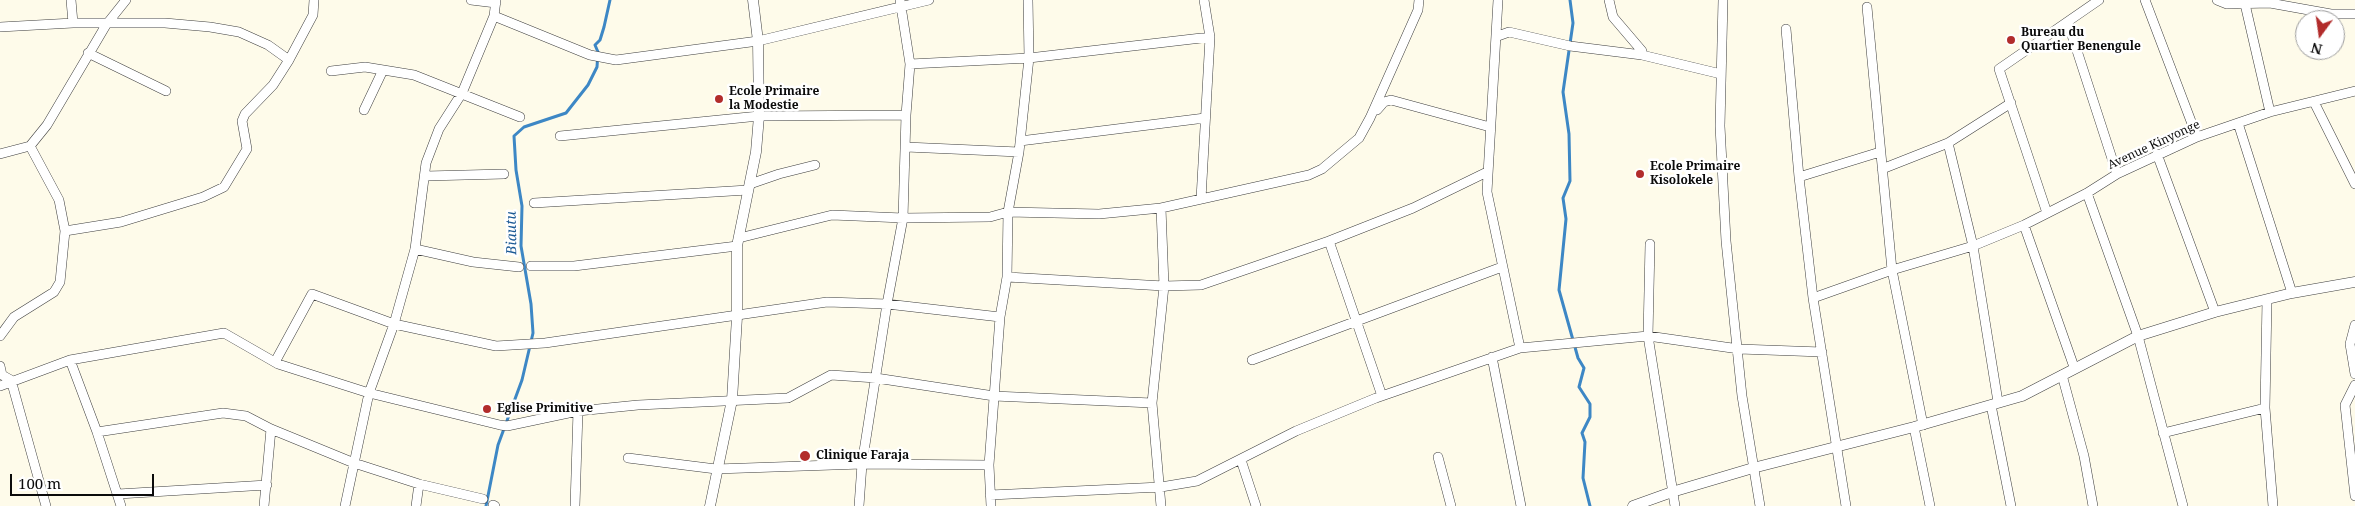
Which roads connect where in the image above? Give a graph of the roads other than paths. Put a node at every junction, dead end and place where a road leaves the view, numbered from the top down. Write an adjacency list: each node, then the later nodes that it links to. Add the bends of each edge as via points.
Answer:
1 (71, 0): 22 (street)
2 (126, 0): 24 (street)
3 (314, 0): 33 (street, via 313,15)
4 (471, 0): 16 (street)
5 (753, 0): 29 (street)
6 (929, 0): 18 (street)
7 (1028, 0): 32 (street)
8 (1204, 0): 28 (street)
9 (1419, 0): 49 (street, via 1418,10)
10 (1498, 0): 27 (street)
11 (1609, 0): 31 (street, via 1613,17)
12 (1723, 0): 37 (street)
13 (2100, 0): 23 (street)
14 (2146, 0): 53 (street)
15 (2217, 0): 17 (street, via 2227,4)
16 (496, 1): 21 (street)
17 (2246, 2): 20 (street, via 2331,14); 44 (street)
18 (901, 3): 29 (street); 34 (street)
19 (1867, 8): 59 (street)
20 (2355, 14)
21 (494, 16): 29 (street, via 590,55 616,60); 40 (street)
22 (73, 23): 24 (street); 25 (street)
23 (2068, 23): 42 (street, via 1999,69); 66 (street)
24 (106, 25): 30 (street); 33 (street, via 165,24 239,32 268,45)
25 (0, 27)
26 (1786, 29): 68 (street)
27 (1498, 36): 31 (street, via 1509,32 1570,46); 51 (street)
28 (1210, 37): 32 (street); 48 (street)
29 (758, 41): 45 (street)
30 (88, 53): 38 (street); 56 (street)
31 (1642, 55): 37 (street)
32 (1029, 58): 34 (street); 54 (street)
33 (289, 60): 79 (street, via 273,85 245,114 242,121 247,149 224,187 203,197 121,222)
34 (910, 64): 46 (street)
35 (383, 70): 36 (street, via 365,67); 40 (street, via 414,75); 43 (street)
36 (331, 71)
37 (1722, 74): 106 (street, via 1720,126 1726,241)
38 (166, 91)
39 (2355, 91): 41 (street, Avenue Kinyonge)
40 (462, 93): 47 (street); 67 (street, via 439,129 426,162)
41 (2314, 102): 44 (street, Avenue Kinyonge); 69 (street)
42 (2011, 103): 55 (street); 76 (street)
43 (364, 110)
44 (2270, 112): 50 (street, Avenue Kinyonge)
45 (759, 116): 46 (street); 52 (street); 70 (street)
46 (906, 116): 57 (street)
47 (520, 117)
48 (1205, 118): 54 (street); 72 (street)
49 (1370, 118): 51 (street, via 1384,102 1391,100); 72 (street, via 1359,138 1322,169 1309,175)
50 (2238, 123): 53 (street, Avenue Kinyonge); 92 (street)
51 (1490, 127): 64 (street)
52 (560, 136)
53 (2198, 137): 61 (street, Avenue Kinyonge)
54 (1020, 141): 58 (street)
55 (1948, 142): 63 (street); 83 (street)
56 (30, 146): 60 (street); 79 (street, via 59,200)
57 (906, 147): 58 (street); 77 (street)
58 (1019, 152): 75 (street)
59 (1880, 152): 63 (street); 68 (street)
60 (0, 154)
61 (2157, 154): 66 (street, Avenue Kinyonge); 96 (street)
62 (815, 165): 70 (street, via 779,174)
63 (1882, 169): 88 (street)
64 (1487, 172): 80 (street, via 1413,208); 87 (street, via 1487,192)
65 (504, 174): 67 (street)
66 (2117, 174): 71 (street, Avenue Kinyonge)
67 (426, 176): 84 (street)
68 (1799, 177): 93 (street)
69 (2355, 184)
70 (749, 187): 73 (street); 81 (street)
71 (2087, 193): 76 (street, Avenue Kinyonge); 104 (street)
72 (1201, 199): 74 (street)
73 (534, 203)
74 (1161, 208): 75 (street, via 1099,214); 91 (street)
75 (1008, 212): 77 (street, via 990,217); 89 (street)
76 (2047, 213): 78 (street, Avenue Kinyonge)
77 (903, 218): 81 (street, via 832,214); 95 (street)
78 (2024, 225): 83 (street, Avenue Kinyonge); 113 (street)
79 (65, 231): 102 (street, via 58,288 14,317)
80 (1329, 241): 91 (street, via 1201,284); 99 (street)
81 (738, 242): 85 (street, via 574,266); 97 (street)
82 (1650, 244): 103 (street)
83 (1973, 246): 88 (street, Avenue Kinyonge); 125 (street)
84 (415, 249): 86 (street, via 473,262); 100 (street)
85 (531, 266)
86 (519, 267)
87 (1502, 267): 99 (street); 105 (street)
88 (1892, 270): 93 (street, Avenue Kinyonge); 128 (street)
89 (1007, 277): 91 (street); 98 (street)
90 (2355, 282): 92 (street)
91 (1164, 286): 124 (street)
92 (2292, 294): 94 (street)
93 (1814, 298): 107 (street)
94 (2267, 300): 96 (street); 126 (street)
95 (887, 304): 97 (street, via 828,302); 98 (street); 116 (street)
96 (2215, 312): 104 (street)
97 (737, 316): 100 (street, via 545,343 496,346); 123 (street)
98 (1000, 317): 121 (street)
99 (1358, 321): 110 (street); 122 (street)
100 (394, 324): 111 (street, via 312,294); 120 (street)
101 (2355, 325): 114 (street, via 2350,344)
102 (0, 336)
103 (1648, 336): 105 (street); 106 (street); 144 (street)
104 (2138, 336): 113 (street); 131 (street)
105 (1520, 348): 108 (street)
106 (1738, 349): 107 (street); 139 (street)
107 (1822, 352): 132 (street)
108 (1492, 357): 122 (street); 161 (street)
109 (70, 360): 111 (street, via 224,333); 117 (street); 130 (street)
110 (1252, 360)
111 (275, 362): 120 (street)
112 (0, 366): 117 (street, via 2,375)
113 (2074, 367): 115 (street)
114 (2355, 374)
115 (2062, 375): 125 (street, via 2022,396); 168 (street, via 2084,456)
116 (876, 378): 121 (street); 123 (street, via 831,375 788,398); 137 (street)
117 (11, 380): 119 (street); 149 (street)
118 (2355, 385): 147 (street, via 2345,405)
119 (0, 386)
120 (369, 393): 127 (street, via 504,425); 136 (street)
121 (994, 396): 124 (street); 138 (street)
122 (1382, 396): 135 (street, via 1296,431)
123 (732, 400): 127 (street); 140 (street)
124 (1152, 403): 143 (street)
125 (1994, 404): 128 (street); 167 (street)
126 (2264, 408): 131 (street); 170 (street)
127 (578, 412): 154 (street)
128 (1918, 426): 132 (street); 166 (street)
129 (271, 429): 130 (street, via 246,416 223,412); 136 (street); 142 (street)
130 (97, 432): 145 (street)
131 (2163, 433): 169 (street)
132 (1836, 446): 139 (street); 165 (street)
133 (628, 458): 140 (street)
134 (1438, 458): 160 (street)
135 (1241, 460): 143 (street, via 1197,481); 159 (street)
136 (354, 464): 141 (street); 152 (street)
137 (862, 464): 138 (street); 140 (street); 156 (street)
138 (989, 466): 146 (street)
139 (1753, 468): 144 (street); 164 (street)
140 (716, 469): 155 (street)
141 (419, 484): 148 (street); 153 (street)
142 (267, 485): 145 (street); 151 (street)
143 (1161, 487): 146 (street); 158 (street)
144 (1672, 492): 162 (street); 163 (street)
145 (118, 494): 150 (street)
146 (990, 495): 157 (street)
147 (2355, 496)
148 (483, 499)
149 (46, 506)
150 (121, 506)
151 (264, 506)
152 (345, 506)
153 (416, 506)
154 (575, 506)
155 (710, 506)
156 (859, 506)
157 (990, 506)
158 (1161, 506)
159 (1256, 506)
160 (1451, 506)
161 (1521, 506)
162 (1633, 506)
163 (1675, 506)
164 (1760, 506)
165 (1846, 506)
166 (1930, 506)
167 (2011, 506)
168 (2093, 506)
169 (2183, 506)
170 (2273, 506)

